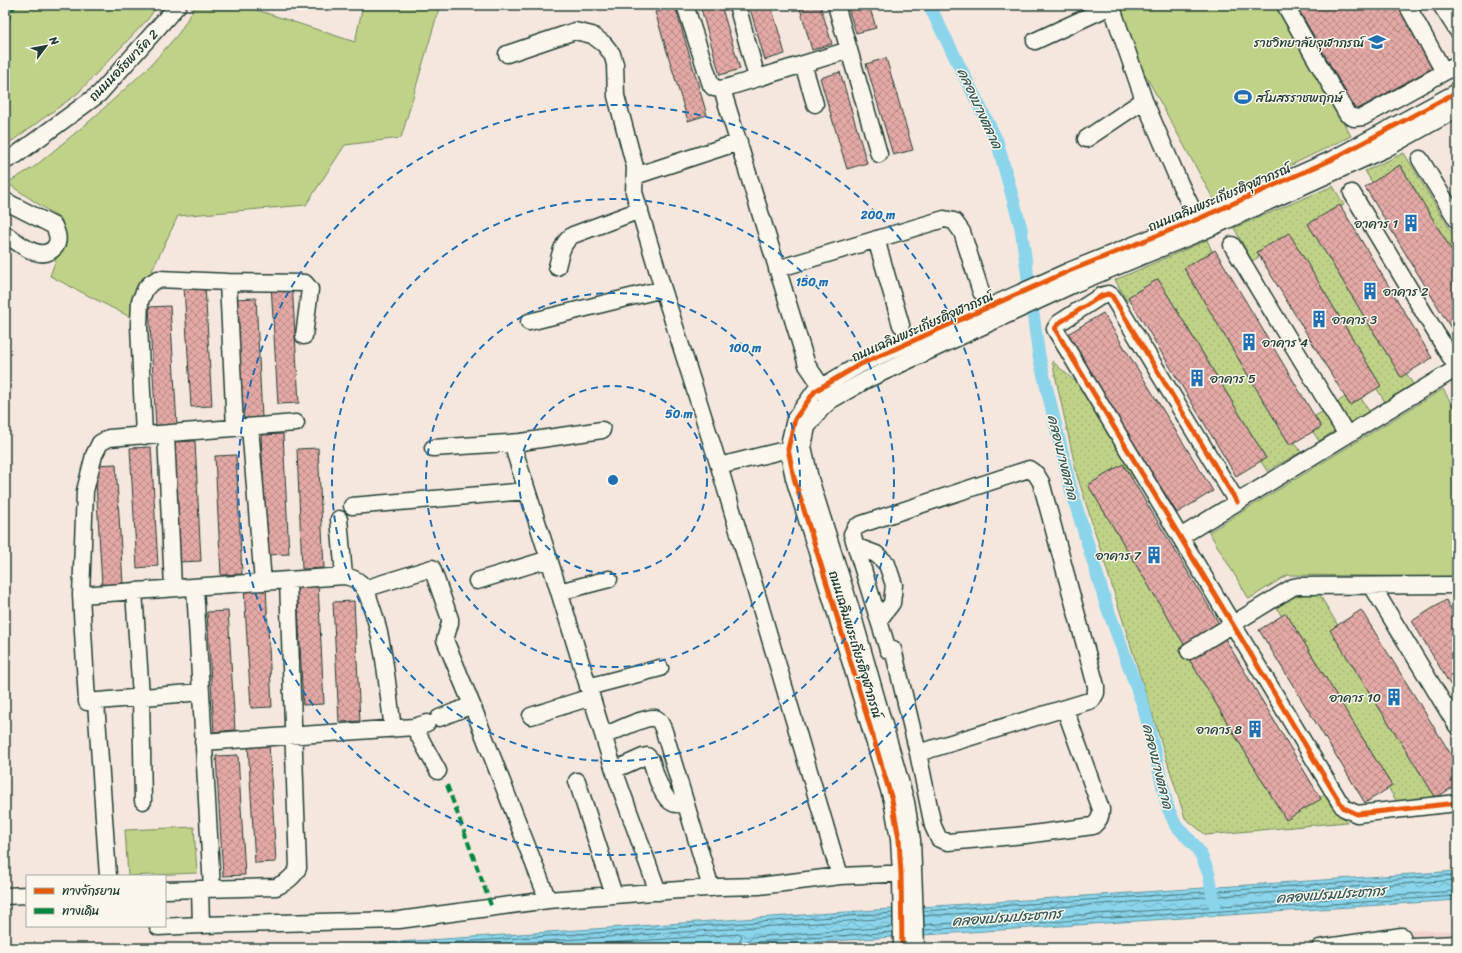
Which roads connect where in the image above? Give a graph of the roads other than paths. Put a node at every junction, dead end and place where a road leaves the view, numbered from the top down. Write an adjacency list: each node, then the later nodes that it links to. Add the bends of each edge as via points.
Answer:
1 (178, 5): 25 (street, ถนนนอร์ธพาร์ค 2, via 99,94)
2 (686, 5): 16 (street, via 711,85)
3 (737, 5): 15 (street)
4 (836, 5): 11 (street)
5 (1285, 5): 14 (street, via 1347,114 1354,118 1363,117)
6 (1407, 5): 14 (street)
7 (1441, 5): 9 (street)
8 (1111, 6): 10 (street); 18 (street)
9 (1457, 30)
10 (1035, 41)
11 (849, 50): 13 (street); 23 (street)
12 (507, 54): 26 (street, via 575,31 592,35 604,44 612,54 615,64 616,96 631,149)
13 (803, 64): 15 (street); 19 (street)
14 (1451, 68)
15 (757, 78): 16 (street)
16 (722, 89): 22 (street)
17 (1457, 92): 31 (street, ถนนเฉลิมพระเกียรติจุฬาภรณ์, via 1331,160)
18 (1144, 100): 21 (street); 31 (street, via 1180,184)
19 (815, 104)
20 (1457, 109): 31 (street, ถนนเฉลิมพระเกียรติจุฬาภรณ์, via 1385,149)
21 (1086, 139)
22 (739, 142): 26 (street); 36 (street)
23 (879, 154)
24 (1420, 158): 30 (street)
25 (5, 161)
26 (635, 176): 29 (street, via 634,192)
27 (1352, 193): 44 (street)
28 (5, 201): 32 (street, via 54,226 58,239 51,251 40,254)
29 (640, 210): 35 (street, via 567,239); 38 (street)
30 (1457, 220)
31 (1201, 225): 40 (street, ถนนเฉลิมพระเกียรติจุฬาภรณ์, via 1071,277)
32 (5, 234)
33 (876, 239): 36 (street); 39 (street, via 944,219 954,221 962,232); 42 (street)
34 (1232, 245): 52 (street)
35 (557, 266)
36 (777, 269): 46 (street, via 807,365)
37 (228, 282): 43 (street, via 306,283 310,289); 49 (street); 53 (street, via 158,279 146,288 140,301 139,325)
38 (663, 289): 41 (street); 57 (street)
39 (981, 292)
40 (982, 318): 46 (street, ถนนเฉลิมพระเกียรติจุฬาภรณ์, via 859,366); 47 (street, ถนนเฉลิมพระเกียรติจุฬาภรณ์)
41 (529, 322)
42 (901, 325)
43 (304, 336)
44 (1452, 349): 45 (street)
45 (1457, 368): 52 (street)
46 (821, 388): 47 (street); 56 (street, ถนนเฉลิมพระเกียรติจุฬาภรณ์, via 795,419)
47 (831, 400): 56 (street, ถนนเฉลิมพระเกียรติจุฬาภรณ์, via 807,426)
48 (296, 423): 49 (street)
49 (242, 427): 51 (street); 69 (street)
50 (602, 430): 54 (street)
51 (166, 434): 53 (street); 73 (street)
52 (1347, 435): 59 (street)
53 (144, 436): 77 (street, via 105,440 100,443 94,454 85,491)
54 (521, 442): 55 (street); 58 (street, via 515,446 515,453)
55 (433, 448)
56 (795, 448): 57 (street); 79 (street, ถนนเฉลิมพระเกียรติจุฬาภรณ์, via 810,479)
57 (719, 466): 105 (street)
58 (527, 491): 60 (street); 64 (street)
59 (1237, 502): 62 (street); 62 (street, via 1112,296 1101,296 1059,323 1055,329)
60 (352, 506)
61 (339, 519): 65 (street)
62 (1180, 537): 81 (street)
63 (857, 547): 78 (street); 80 (street, via 876,554 887,564 894,585 892,603); 89 (street, via 852,534 856,527 862,524 1029,469 1036,474 1041,482 1096,686 1092,700)
64 (549, 560): 68 (street); 76 (street)
65 (344, 576): 67 (street); 74 (street, via 355,579)
66 (609, 579): 76 (street)
67 (288, 580): 69 (street); 94 (street)
68 (477, 580)
69 (263, 582): 71 (street)
70 (1372, 586): 72 (street); 81 (street, via 1293,587); 92 (street)
71 (195, 587): 73 (street); 84 (street)
72 (1456, 587)
73 (173, 588): 75 (street)
74 (364, 589): 88 (street, via 432,568 450,619 445,640); 93 (street, via 380,632)
75 (134, 591): 77 (street); 86 (street)
76 (559, 592): 85 (street)
77 (82, 595): 87 (street, via 87,702)
78 (873, 600): 79 (street); 80 (street)
79 (842, 608): 106 (street, ถนนเฉลิมพระเกียรติจุฬาภรณ์, via 892,800)
80 (879, 620): 97 (street, via 888,650 893,649)
81 (1232, 624): 82 (street); 102 (street, via 1344,808 1357,814)
82 (1189, 651)
83 (660, 668): 85 (street)
84 (201, 692): 86 (street); 96 (street)
85 (590, 692): 90 (street); 95 (street)
86 (141, 697): 87 (street); 101 (street)
87 (96, 702): 104 (street)
88 (472, 705): 91 (street); 114 (street)
89 (1065, 708): 97 (street); 97 (street, via 1101,809 1101,816 1093,826 948,842 939,839 933,826)
90 (532, 716)
91 (427, 723): 93 (street); 99 (street)
92 (1457, 726)
93 (393, 728): 94 (street)
94 (293, 735): 96 (street); 108 (street, via 298,864 296,872 276,887)
95 (604, 736): 98 (street); 103 (street, via 644,720 653,718 660,721)
96 (204, 742): 108 (street)
97 (918, 753)
98 (614, 770): 103 (street, via 647,756 668,800 674,804); 110 (street)
99 (438, 771)
100 (578, 782): 112 (street)
101 (143, 801)
102 (1457, 803)
103 (686, 804): 107 (street)
104 (108, 875)
105 (840, 876): 106 (street); 107 (street, via 759,886)
106 (907, 880): 119 (street, ถนนเฉลิมพระเกียรติจุฬาภรณ์); 120 (street, ถนนเฉลิมพระเกียรติจุฬาภรณ์)
107 (711, 888): 110 (street)
108 (206, 889): 109 (street); 115 (street)
109 (166, 890)
110 (658, 892): 112 (street)
111 (26, 895): 113 (street)
112 (614, 895): 114 (street)
113 (5, 896)
114 (548, 900): 115 (street, via 399,920)
115 (200, 925): 116 (street)
116 (166, 927)
117 (1404, 942): 118 (street, via 1412,946); 121 (street)
118 (1457, 944)
119 (902, 948)
120 (916, 948)
121 (1320, 948)

